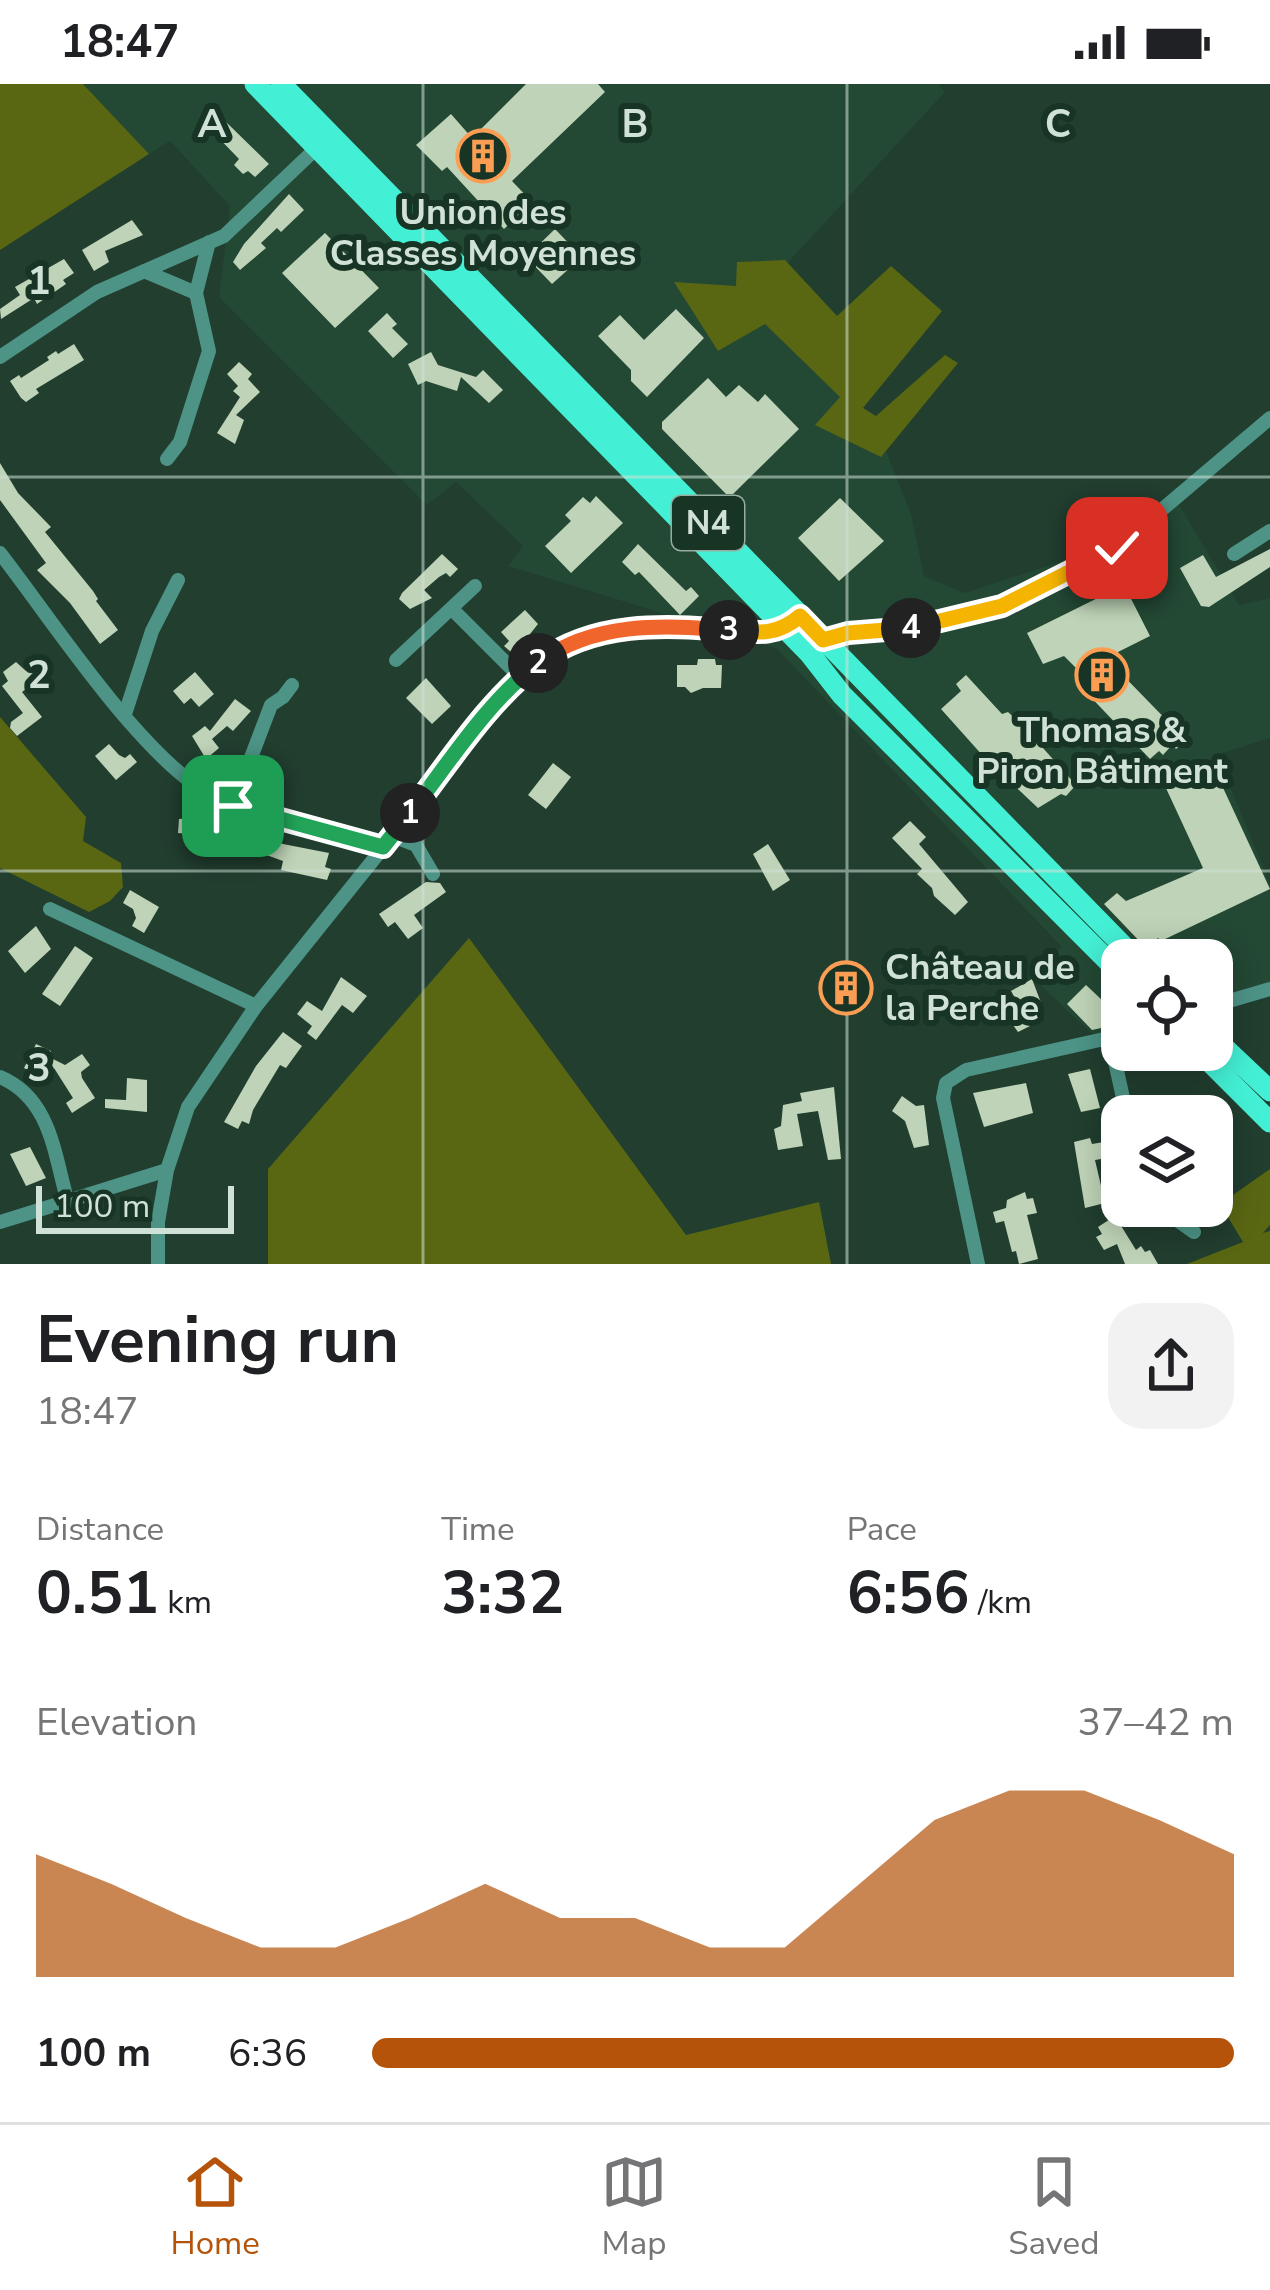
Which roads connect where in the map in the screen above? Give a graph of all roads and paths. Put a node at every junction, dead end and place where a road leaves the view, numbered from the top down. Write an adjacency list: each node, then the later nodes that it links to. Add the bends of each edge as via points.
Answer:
1 (255, 84): 3 (main road, N4)
2 (281, 84): 3 (main road, N4)
3 (324, 141): 4 (street); 16 (main road, N4)
4 (209, 242): 5 (street); 6 (street)
5 (144, 272): 6 (street); 7 (street, via 97,292)
6 (196, 293): 9 (street, via 209,352)
7 (0, 357)
8 (1270, 418): 17 (street, via 1119,546 1002,606 923,627 848,633)
9 (167, 459)
10 (1270, 531): 12 (street)
11 (0, 553): 21 (street)
12 (1234, 554)
13 (178, 580): 21 (street)
14 (475, 586): 15 (street)
15 (452, 609): 18 (street); 19 (street)
16 (793, 622): 17 (main road, N4); 19 (street, via 767,634 663,626 610,631 571,644)
17 (816, 647): 26 (main road, N4); 27 (main road, N4, via 842,694)
18 (396, 660)
19 (520, 677): 23 (street)
20 (292, 685): 22 (street, via 271,705)
21 (124, 714): 22 (street, via 190,782)
22 (233, 806): 23 (street)
23 (387, 841): 24 (street, via 416,845); 30 (street)
24 (433, 874)
25 (50, 909): 30 (street)
26 (1115, 939)
27 (1101, 954)
28 (1270, 989): 29 (street)
29 (1233, 1000)
30 (256, 1006): 37 (street, via 188,1107)
31 (1101, 1040): 43 (street, via 966,1070 946,1083)
32 (1233, 1056): 35 (main road)
33 (1219, 1071): 36 (main road)
34 (0, 1077): 38 (street, via 46,1118)
35 (1270, 1091)
36 (1270, 1122)
37 (167, 1170): 38 (street); 42 (street)
38 (67, 1199): 39 (street)
39 (0, 1222)
40 (1187, 1227): 41 (street)
41 (1194, 1232)
42 (158, 1264)
43 (978, 1264)

